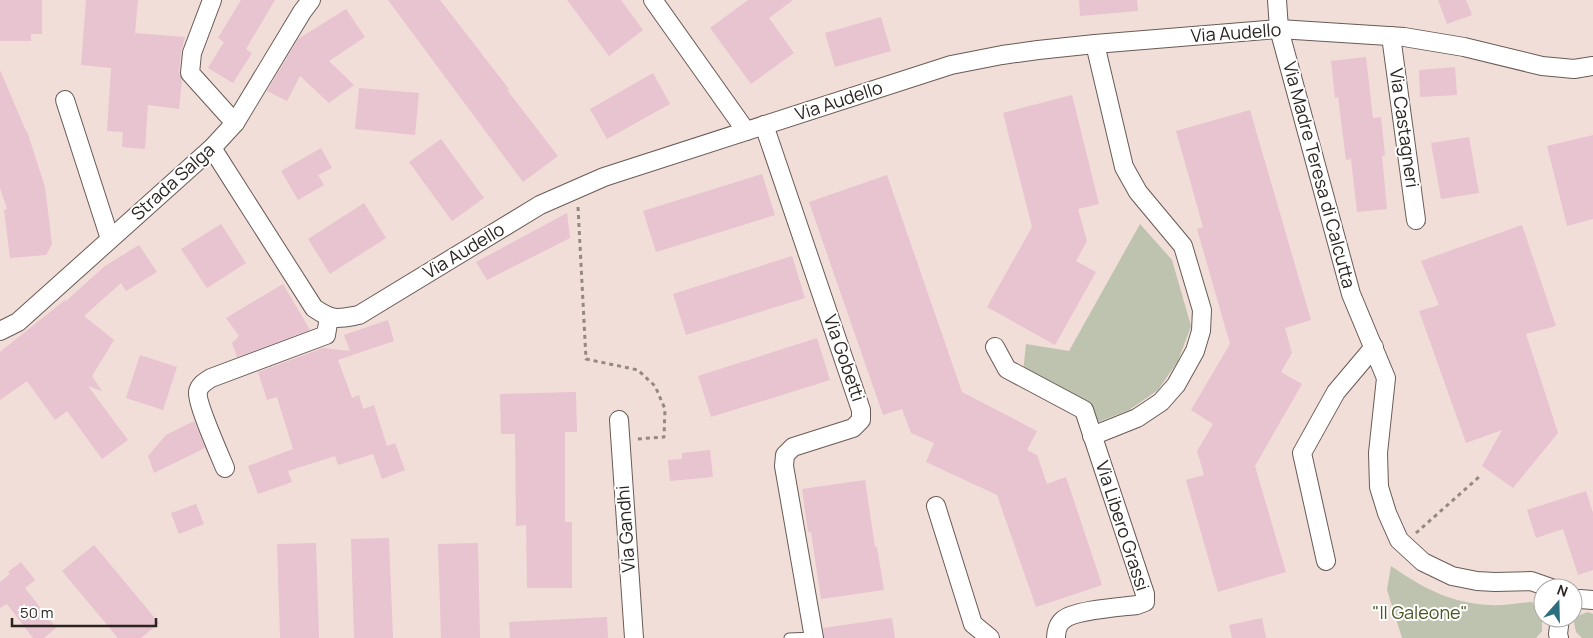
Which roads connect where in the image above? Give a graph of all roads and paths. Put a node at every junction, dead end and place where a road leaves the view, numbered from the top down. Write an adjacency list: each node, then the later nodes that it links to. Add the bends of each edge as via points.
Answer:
1 (212, 0): 10 (street, via 192,53 190,73)
2 (310, 0): 10 (street, Strada Salga)
3 (653, 0): 12 (street)
4 (1277, 0): 5 (street, Via Madre Teresa di Calcutta)
5 (1279, 29): 6 (street, Via Audello); 7 (street, Via Audello); 20 (street, Via Madre Teresa di Calcutta, via 1351,294)
6 (1391, 36): 8 (street, Via Audello, via 1464,47 1542,66 1574,69); 15 (street, Via Castagneri)
7 (1095, 44): 11 (street, Via Audello, via 1002,55 951,65); 22 (street, via 1124,167 1138,192 1183,246 1202,310 1195,352 1176,385 1161,402 1137,418)
8 (1593, 66)
9 (65, 100): 16 (street)
10 (235, 123): 13 (street, Strada Salga)
11 (764, 124): 12 (street, Via Audello); 32 (street, Via Gobetti, via 862,410 861,420 852,428 794,447 785,456 784,466)
12 (746, 131): 14 (street, Via Audello, via 604,177)
13 (212, 148): 16 (street, Strada Salga); 17 (street, via 314,308)
14 (577, 189): 17 (street, Via Audello, via 540,205 359,315 338,319); 23 (path, via 586,359 638,370 655,386 665,409 664,437)
15 (1416, 220)
16 (110, 239): 18 (street, Strada Salga, via 18,322)
17 (329, 317): 24 (street, via 326,335 211,378 202,385 198,392 200,405)
18 (0, 332)
19 (995, 347): 22 (street, Via Libero Grassi, via 1006,368 1084,410)
20 (1374, 347): 27 (street, Via Madre Teresa di Calcutta, via 1386,378 1378,453 1379,487 1387,513); 28 (street, via 1336,392 1302,453)
21 (619, 420): 23 (street, Via Gandhi)
22 (1092, 436): 34 (street, Via Libero Grassi, via 1145,602 1074,614 1062,620)
23 (620, 441): 30 (street, Via Gandhi)
24 (224, 468)
25 (1479, 477): 27 (path)
26 (936, 506): 33 (street, via 973,624)
27 (1404, 545): 29 (street, Via Madre Teresa di Calcutta, via 1423,562 1452,576 1477,581)
28 (1326, 561)
29 (1533, 582)
30 (634, 638)
31 (788, 638): 32 (lane)
32 (814, 638)
33 (990, 638)
34 (1056, 638)

